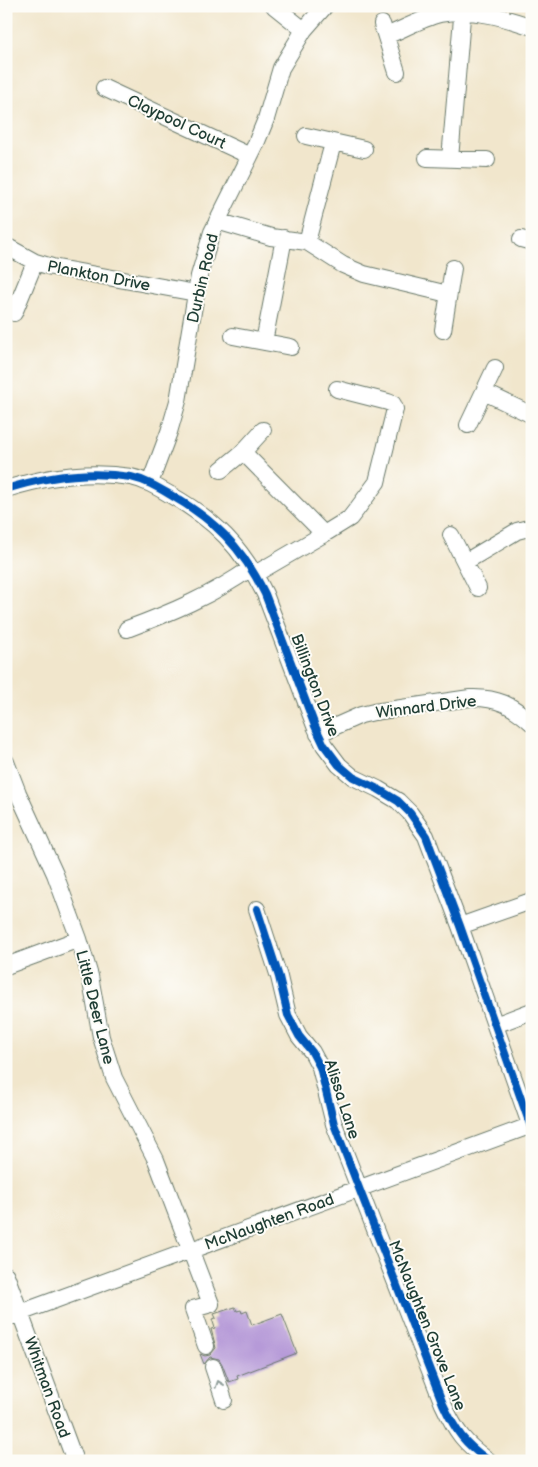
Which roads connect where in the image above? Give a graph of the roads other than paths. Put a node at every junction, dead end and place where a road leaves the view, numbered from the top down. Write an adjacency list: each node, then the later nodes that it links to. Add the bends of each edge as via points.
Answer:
1 (274, 6): 5 (street)
2 (325, 6): 5 (street, Durbin Road)
3 (463, 9): 4 (street); 6 (street, via 384,30); 13 (street)
4 (532, 27)
5 (304, 30): 11 (street, Durbin Road, via 282,68)
6 (397, 72)
7 (104, 88): 11 (street, Claypool Court)
8 (306, 136): 9 (street)
9 (333, 143): 10 (street); 17 (street)
10 (364, 150)
11 (250, 156): 15 (street, Durbin Road)
12 (427, 158): 13 (street)
13 (450, 159): 14 (street)
14 (487, 160)
15 (217, 220): 16 (street); 21 (street, Durbin Road)
16 (284, 238): 17 (street); 26 (street)
17 (307, 242): 22 (street, via 364,274)
18 (6, 246): 19 (street, Plankton Drive)
19 (35, 262): 21 (street, Plankton Drive); 23 (street)
20 (453, 268): 22 (street)
21 (196, 293): 36 (street, Durbin Road, via 178,401)
22 (448, 294): 24 (street)
23 (14, 313)
24 (443, 330)
25 (233, 336): 26 (street)
26 (264, 342): 27 (street)
27 (291, 347)
28 (495, 368): 30 (street)
29 (336, 390): 39 (street, via 388,402 395,409 395,414 377,482 350,518)
30 (484, 392): 31 (street); 32 (street)
31 (532, 415)
32 (468, 425)
33 (263, 430): 34 (street)
34 (243, 452): 35 (street); 39 (street)
35 (222, 470)
36 (150, 483): 37 (street, Billington Drive, via 104,475 60,475); 42 (street, Billington Drive, via 215,524)
37 (6, 489)
38 (532, 527): 41 (street, via 517,531)
39 (324, 534): 42 (street)
40 (451, 536): 41 (street)
41 (465, 562): 43 (street)
42 (253, 571): 44 (street, via 163,616); 46 (street, Billington Drive, via 276,620)
43 (478, 588)
44 (127, 629)
45 (532, 723): 46 (street, Winnard Drive, via 511,706 470,698 361,715)
46 (318, 734): 50 (street, Billington Drive, via 339,765 398,801 419,824 431,847)
47 (6, 762): 51 (street, Little Deer Lane, via 55,874)
48 (531, 901): 50 (street)
49 (257, 910): 57 (street, Alissa Lane, via 288,1016 320,1067 334,1124)
50 (460, 926): 54 (street, Billington Drive)
51 (79, 939): 52 (street); 58 (street, Little Deer Lane, via 108,1061 156,1160)
52 (6, 966)
53 (532, 1011): 54 (street)
54 (495, 1025): 55 (street, Billington Drive)
55 (525, 1088): 56 (street, Billington Drive)
56 (531, 1127): 57 (street, McNaughten Road)
57 (359, 1188): 58 (street, McNaughten Road); 65 (street, McNaughten Grove Lane, via 452,1423 461,1438)
58 (190, 1249): 60 (street, McNaughten Road); 61 (street, Little Deer Lane, via 211,1304 193,1309)
59 (6, 1275): 60 (street, Whitman Road)
60 (13, 1315): 64 (street, Whitman Road)
61 (206, 1346)
62 (213, 1367): 63 (street, one-way to 62)
63 (224, 1400)
64 (75, 1461)
65 (489, 1461)

